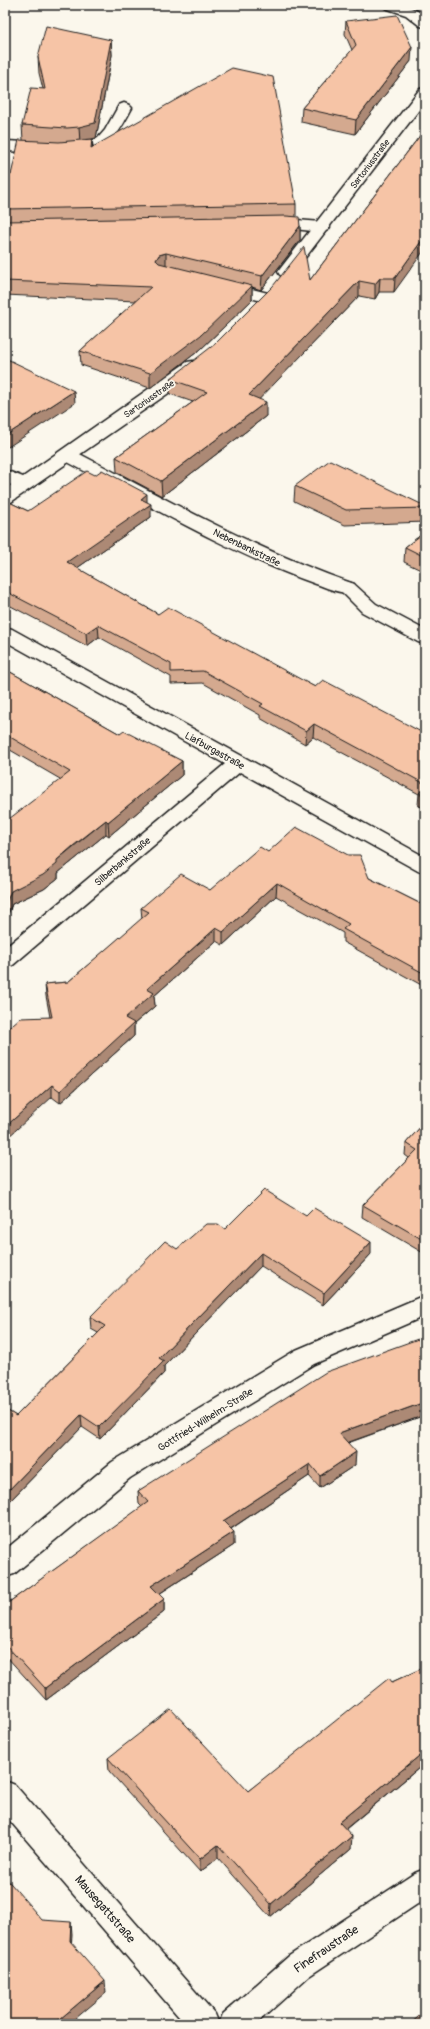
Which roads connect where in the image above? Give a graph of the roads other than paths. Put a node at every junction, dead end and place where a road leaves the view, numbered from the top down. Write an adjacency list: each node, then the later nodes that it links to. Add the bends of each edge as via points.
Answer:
1 (390, 5): 2 (street, via 411,12)
2 (425, 23)
3 (425, 92): 7 (street, Sartoriusstraße)
4 (124, 108): 5 (street, via 112,134 92,148)
5 (5, 146)
6 (256, 223): 7 (street)
7 (322, 227): 8 (street, Sartoriusstraße, via 261,302)
8 (212, 284)
9 (208, 354): 10 (street, Sartoriusstraße, via 168,386)
10 (68, 455): 12 (street, Sartoriusstraße); 15 (street, Nebenbankstraße, via 248,548 306,575 347,588 369,608)
11 (5, 475): 12 (street)
12 (24, 485): 13 (street, Sartoriusstraße)
13 (5, 498)
14 (5, 633): 16 (street, Liafburgastraße)
15 (425, 638)
16 (238, 763): 17 (street, Liafburgastraße); 18 (street, Silberbankstraße)
17 (425, 866)
18 (5, 960)
19 (425, 1305): 20 (street, Gottfried-Wilhelm-Straße, via 305,1357 121,1470)
20 (5, 1566)
21 (5, 1794): 23 (street, Mausegattstraße)
22 (425, 1884): 24 (street, Finefraustraße, via 299,1966)
23 (204, 2024)
24 (234, 2024)

